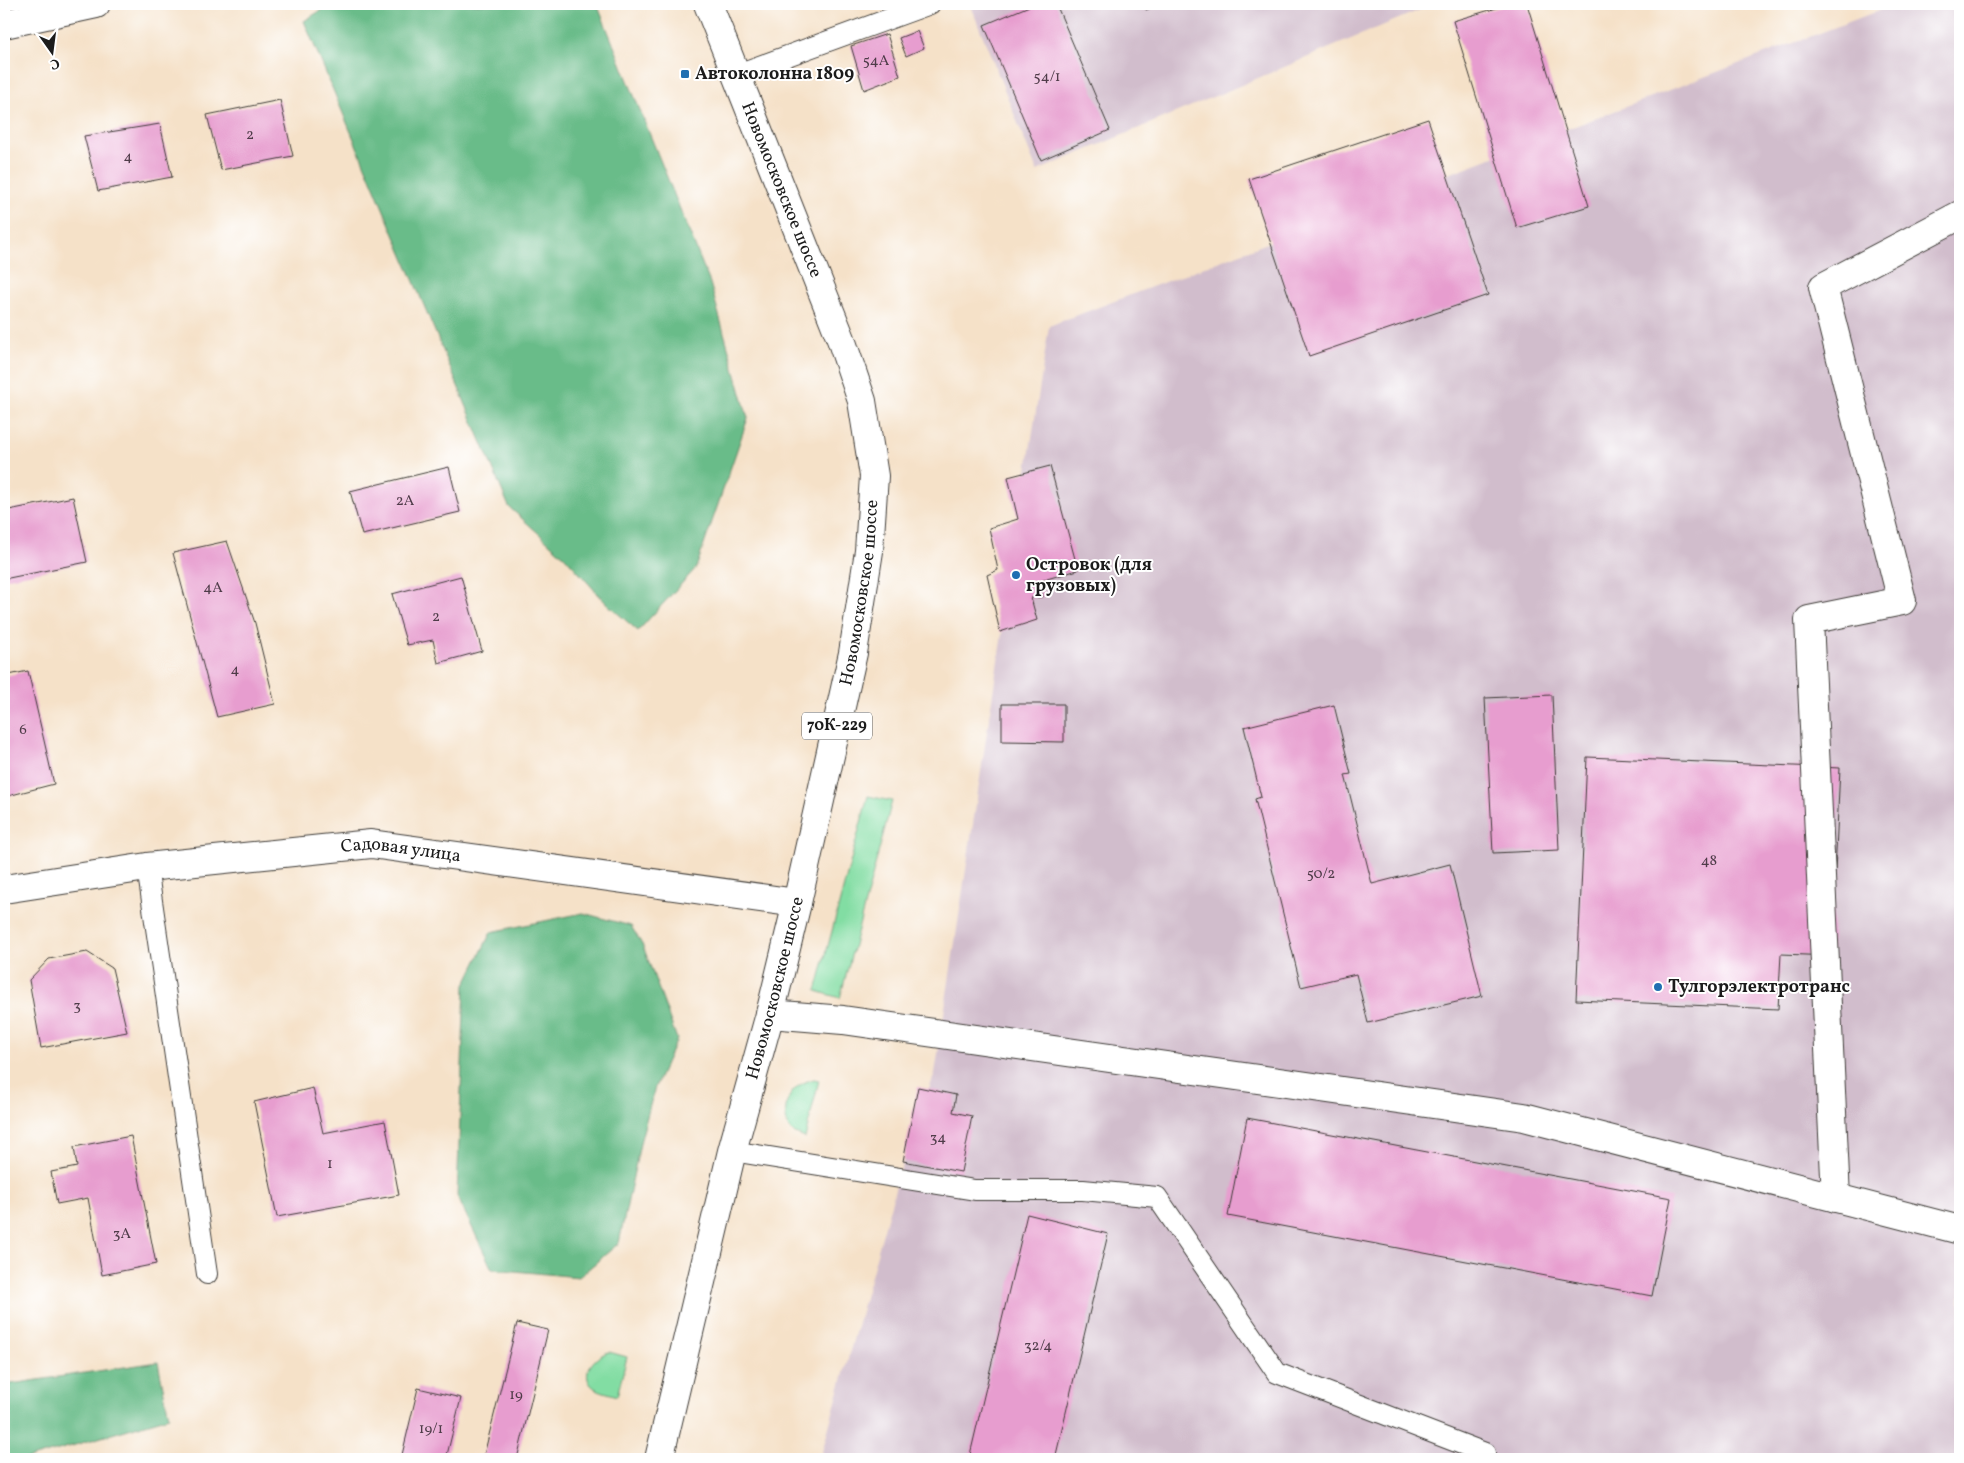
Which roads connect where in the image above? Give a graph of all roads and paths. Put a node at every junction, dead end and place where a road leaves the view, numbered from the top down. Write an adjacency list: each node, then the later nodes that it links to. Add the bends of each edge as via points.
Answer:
1 (96, 4): 4 (street)
2 (708, 4): 5 (street, Новомосковское шоссе / 70К-229)
3 (930, 4): 5 (lane)
4 (4, 24)
5 (735, 76): 9 (street, Новомосковское шоссе / 70К-229, via 850,365 862,400 874,476 869,551 853,653)
6 (1960, 214): 12 (street, via 1823,287 1902,602 1809,620)
7 (148, 867): 8 (street, Садовая улица); 9 (street, Садовая улица, via 372,844); 14 (lane)
8 (4, 889)
9 (797, 903): 10 (street, Новомосковское шоссе / 70К-229)
10 (770, 1014): 11 (street, Новомосковское шоссе / 70К-229); 12 (street, via 843,1020 1524,1117)
11 (732, 1151): 15 (lane, via 975,1190 1083,1190 1157,1197 1277,1373); 16 (street, Новомосковское шоссе / 70К-229)
12 (1836, 1198): 13 (street)
13 (1960, 1230)
14 (208, 1274)
15 (1485, 1452)
16 (659, 1459)

